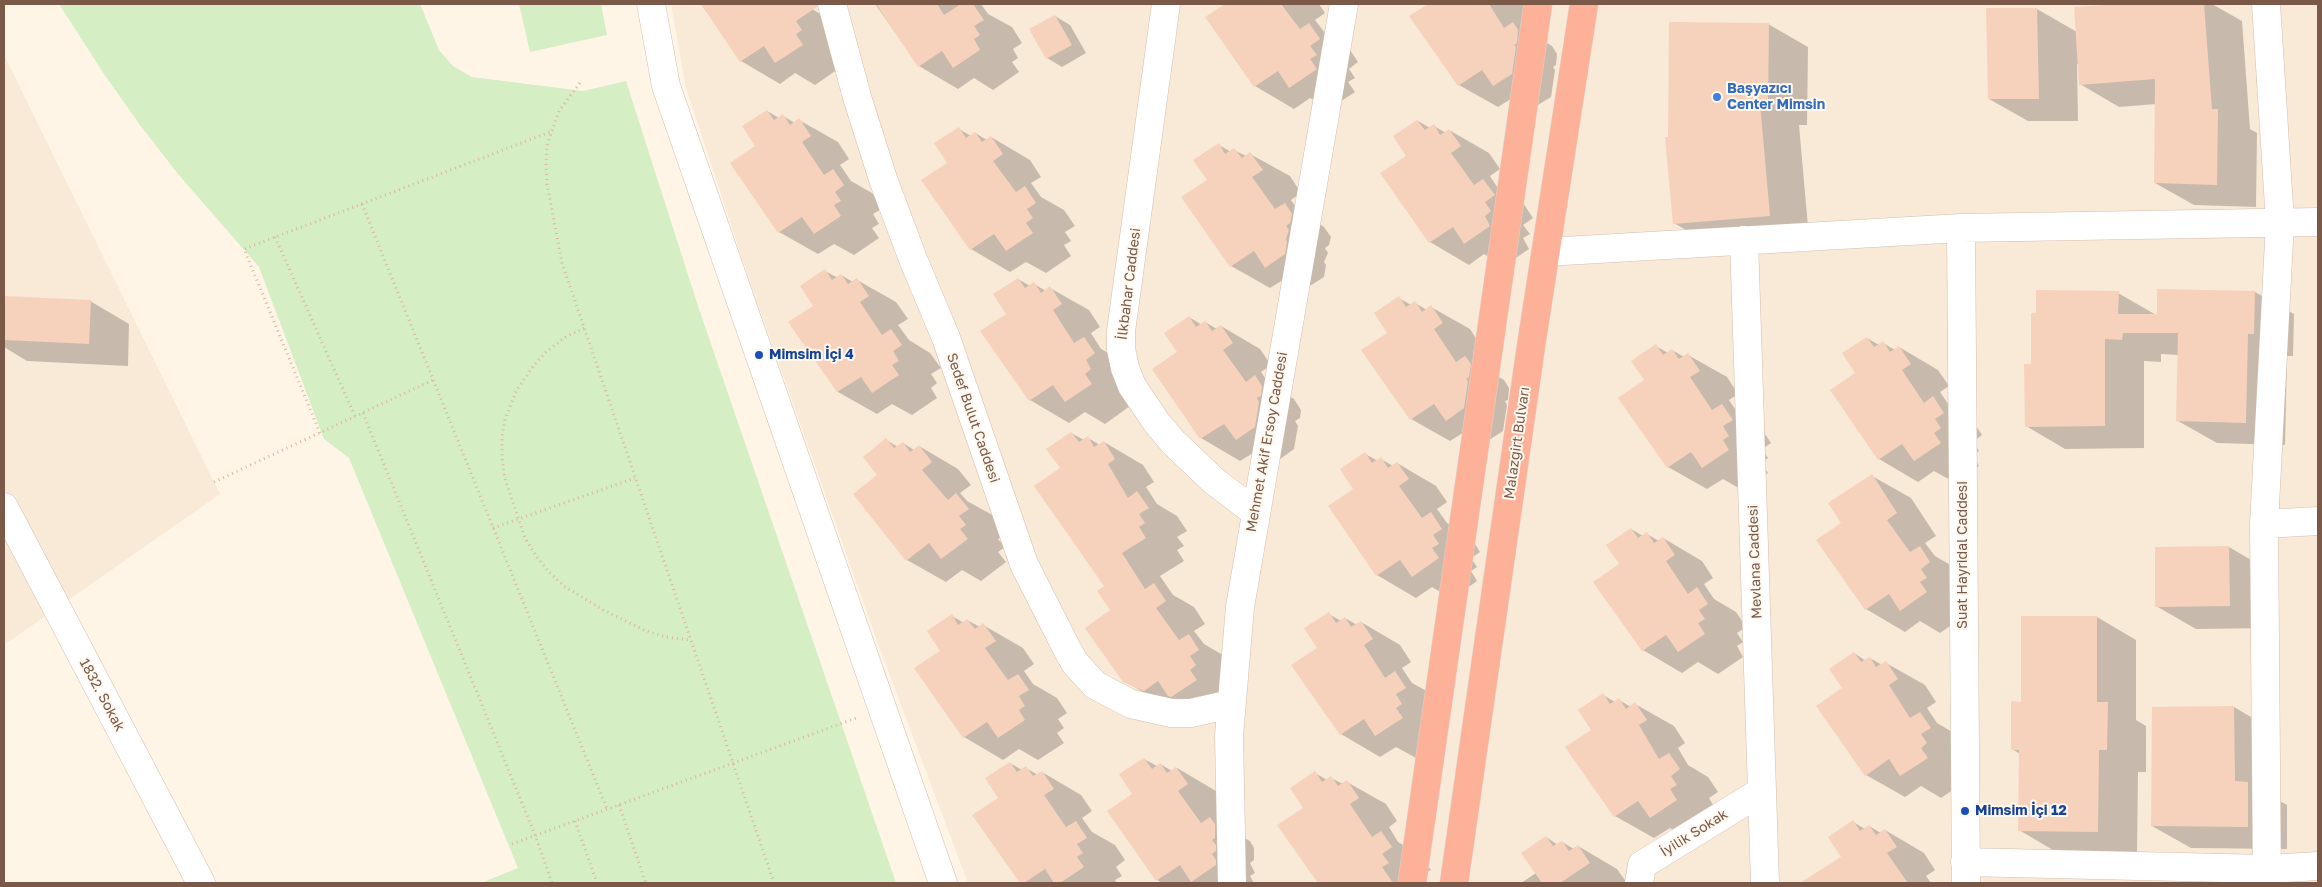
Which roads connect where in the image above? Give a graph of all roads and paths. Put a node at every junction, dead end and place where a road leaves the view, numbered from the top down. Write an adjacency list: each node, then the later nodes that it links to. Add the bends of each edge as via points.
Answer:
1 (652, 4): 32 (street, via 666,86)
2 (832, 4): 31 (street, Sedef Bulut Caddesi, via 857,97 893,206 946,338 1024,564 1067,650 1095,685 1131,704 1171,713 1191,713)
3 (1166, 4): 25 (street, İlkbahar Caddesi, via 1121,349 1132,386 1157,423 1214,481)
4 (1344, 4): 25 (street, Mehmet Akif Ersoy Caddesi)
5 (1538, 4): 50 (highway)
6 (1584, 4): 16 (highway, Malazgirt Bulvarı)
7 (2266, 4): 11 (street)
8 (580, 83): 9 (path, via 559,111)
9 (551, 131): 10 (path); 17 (path, via 547,184 562,263)
10 (362, 204): 14 (path); 18 (path)
11 (2280, 222): 12 (street); 13 (street); 28 (street)
12 (2318, 222)
13 (1961, 228): 15 (street); 41 (street, Suat Hayridal Caddesi)
14 (274, 237): 20 (path); 21 (path, via 244,249)
15 (1744, 240): 16 (street); 34 (street, Mevlana Caddesi)
16 (1546, 252): 51 (highway, Malazgirt Bulvarı)
17 (584, 328): 22 (path); 26 (path, via 546,352 529,372 510,404 502,436 502,458 505,479)
18 (433, 380): 19 (path); 29 (path)
19 (362, 413): 20 (path); 38 (path)
20 (355, 416): 21 (path)
21 (320, 433): 23 (path)
22 (635, 478): 26 (path); 30 (path)
23 (214, 482)
24 (4, 507): 43 (street, 1832. Sokak)
25 (1255, 512): 31 (street, Mehmet Akif Ersoy Caddesi, via 1240,607)
26 (519, 519): 29 (path); 30 (path, via 536,556 564,586 602,610 644,630)
27 (2318, 521): 28 (street)
28 (2264, 524): 42 (street)
29 (493, 528): 36 (path)
30 (690, 640): 33 (path)
31 (1231, 704): 49 (street, Mehmet Akif Ersoy Caddesi)
32 (882, 709): 33 (path); 48 (street)
33 (733, 763): 35 (path); 47 (path)
34 (1762, 791): 52 (street, İyilik Sokak, via 1642,865); 53 (street, Mevlana Caddesi)
35 (619, 805): 36 (path); 46 (path)
36 (608, 809): 37 (path)
37 (575, 821): 38 (path); 45 (path)
38 (535, 835): 39 (path); 44 (path)
39 (512, 844)
40 (2318, 866): 42 (street)
41 (1966, 873): 42 (street)
42 (2268, 876)
43 (200, 883)
44 (552, 883)
45 (597, 883)
46 (646, 883)
47 (774, 883)
48 (943, 883)
49 (1232, 883)
50 (1412, 883)
51 (1454, 883)
52 (1639, 883)
53 (1765, 883)

